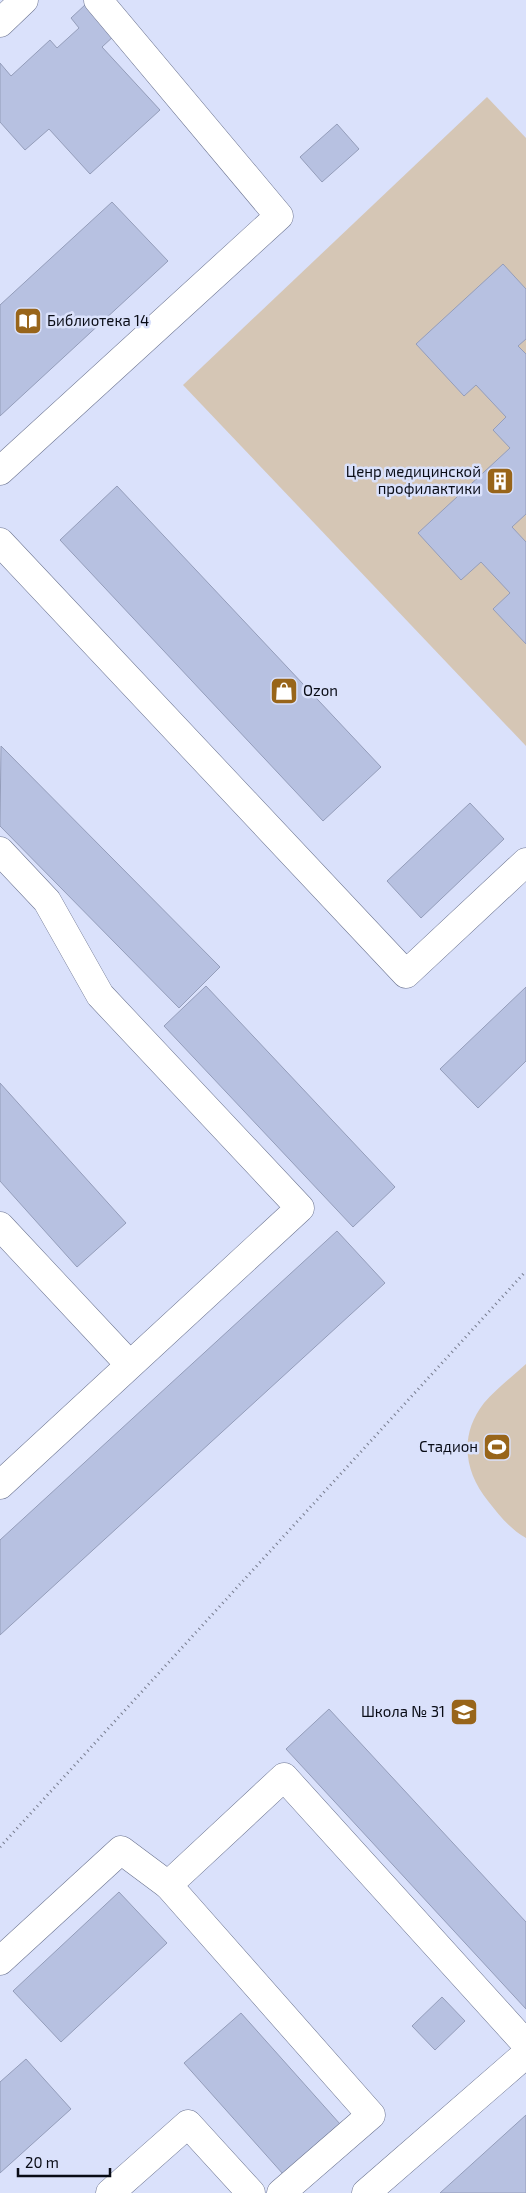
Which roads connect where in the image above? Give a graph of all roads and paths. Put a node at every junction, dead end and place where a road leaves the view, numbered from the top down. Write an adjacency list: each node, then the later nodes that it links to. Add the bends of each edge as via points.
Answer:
1 (24, 0): 3 (lane)
2 (98, 0): 4 (lane, via 279,216)
3 (0, 22)
4 (0, 471)
5 (0, 542): 7 (lane, via 406,974)
6 (0, 851): 10 (lane, via 47,901 100,995 300,1208)
7 (526, 862)
8 (0, 1226): 10 (lane)
9 (526, 1271): 12 (path)
10 (129, 1364): 11 (lane)
11 (0, 1485)
12 (0, 1847)
13 (168, 1885): 14 (lane, via 121,1850); 15 (lane, via 284,1777); 19 (lane, via 371,2114)
14 (0, 1961)
15 (526, 2044)
16 (526, 2054): 20 (lane)
17 (110, 2193): 18 (lane, via 188,2124)
18 (251, 2193)
19 (281, 2193)
20 (366, 2193)

